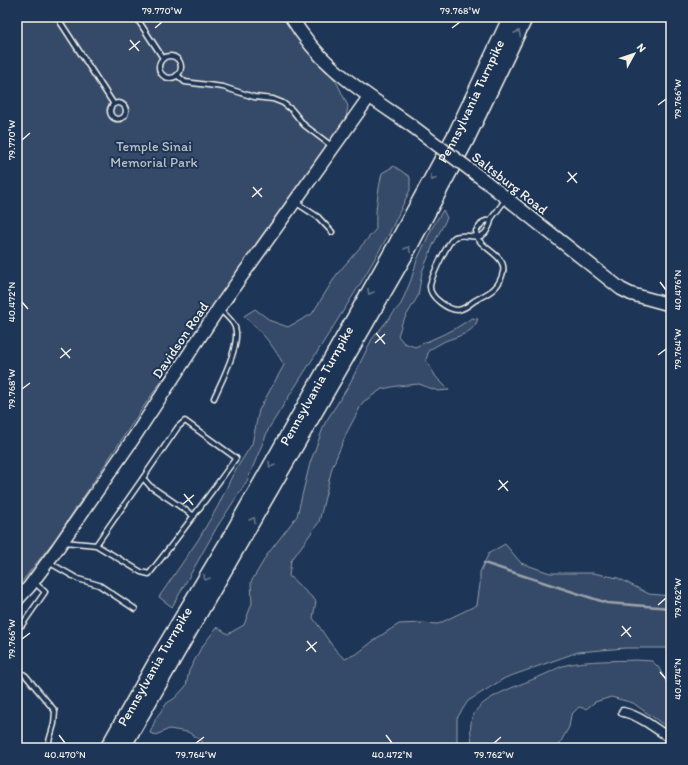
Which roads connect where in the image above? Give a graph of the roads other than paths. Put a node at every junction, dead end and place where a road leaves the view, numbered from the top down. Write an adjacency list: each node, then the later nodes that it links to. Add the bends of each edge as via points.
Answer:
1 (58, 17): 9 (lane)
2 (136, 17): 6 (lane)
3 (291, 17): 8 (street, Saltsburg Road, via 317,52)
4 (511, 17): 32 (highway, Pennsylvania Turnpike, one-way to 32, via 456,134 400,238)
5 (525, 17): 33 (highway, Pennsylvania Turnpike, one-way to 5, via 406,253 466,140)
6 (163, 58): 7 (lane, via 171,56 178,60 181,68); 7 (lane, via 159,66 161,74 169,78)
7 (177, 75): 10 (lane, via 185,82 223,87 283,103 304,125)
8 (369, 97): 10 (street, Davidson Road); 11 (street, Saltsburg Road, bridge, via 412,126)
9 (113, 104): 9 (lane, via 110,109 111,115 116,119 123,118 125,106 120,102)
10 (334, 148): 12 (street, Davidson Road)
11 (506, 198): 13 (lane); 16 (street, Saltsburg Road, via 621,289)
12 (295, 202): 14 (lane, via 318,217); 17 (street, Davidson Road)
13 (491, 218): 15 (lane, via 491,225 484,235); 15 (lane, via 483,222 476,231)
14 (332, 232)
15 (477, 238): 15 (lane, via 502,263 502,276 492,292 464,309 453,309 436,300 430,286 451,240 456,236 467,235)
16 (671, 306)
17 (219, 308): 18 (lane, via 234,324 237,333 231,359); 21 (street, Davidson Road)
18 (214, 398)
19 (143, 478): 20 (lane, via 150,486); 20 (lane, via 178,427 185,422 236,458); 22 (lane)
20 (194, 516): 22 (lane, via 149,574 141,572)
21 (61, 542): 22 (lane); 23 (street, Davidson Road)
22 (96, 545)
23 (48, 561): 24 (street, Davidson Road); 26 (lane, via 78,579 99,585)
24 (33, 581): 25 (street, Davidson Road); 27 (lane, via 45,592 22,624)
25 (17, 600)
26 (135, 609)
27 (17, 620)
28 (17, 670): 31 (lane, via 26,676 55,711)
29 (623, 712): 30 (street, via 640,718)
30 (671, 739)
31 (47, 748)
32 (108, 748)
33 (122, 748)

